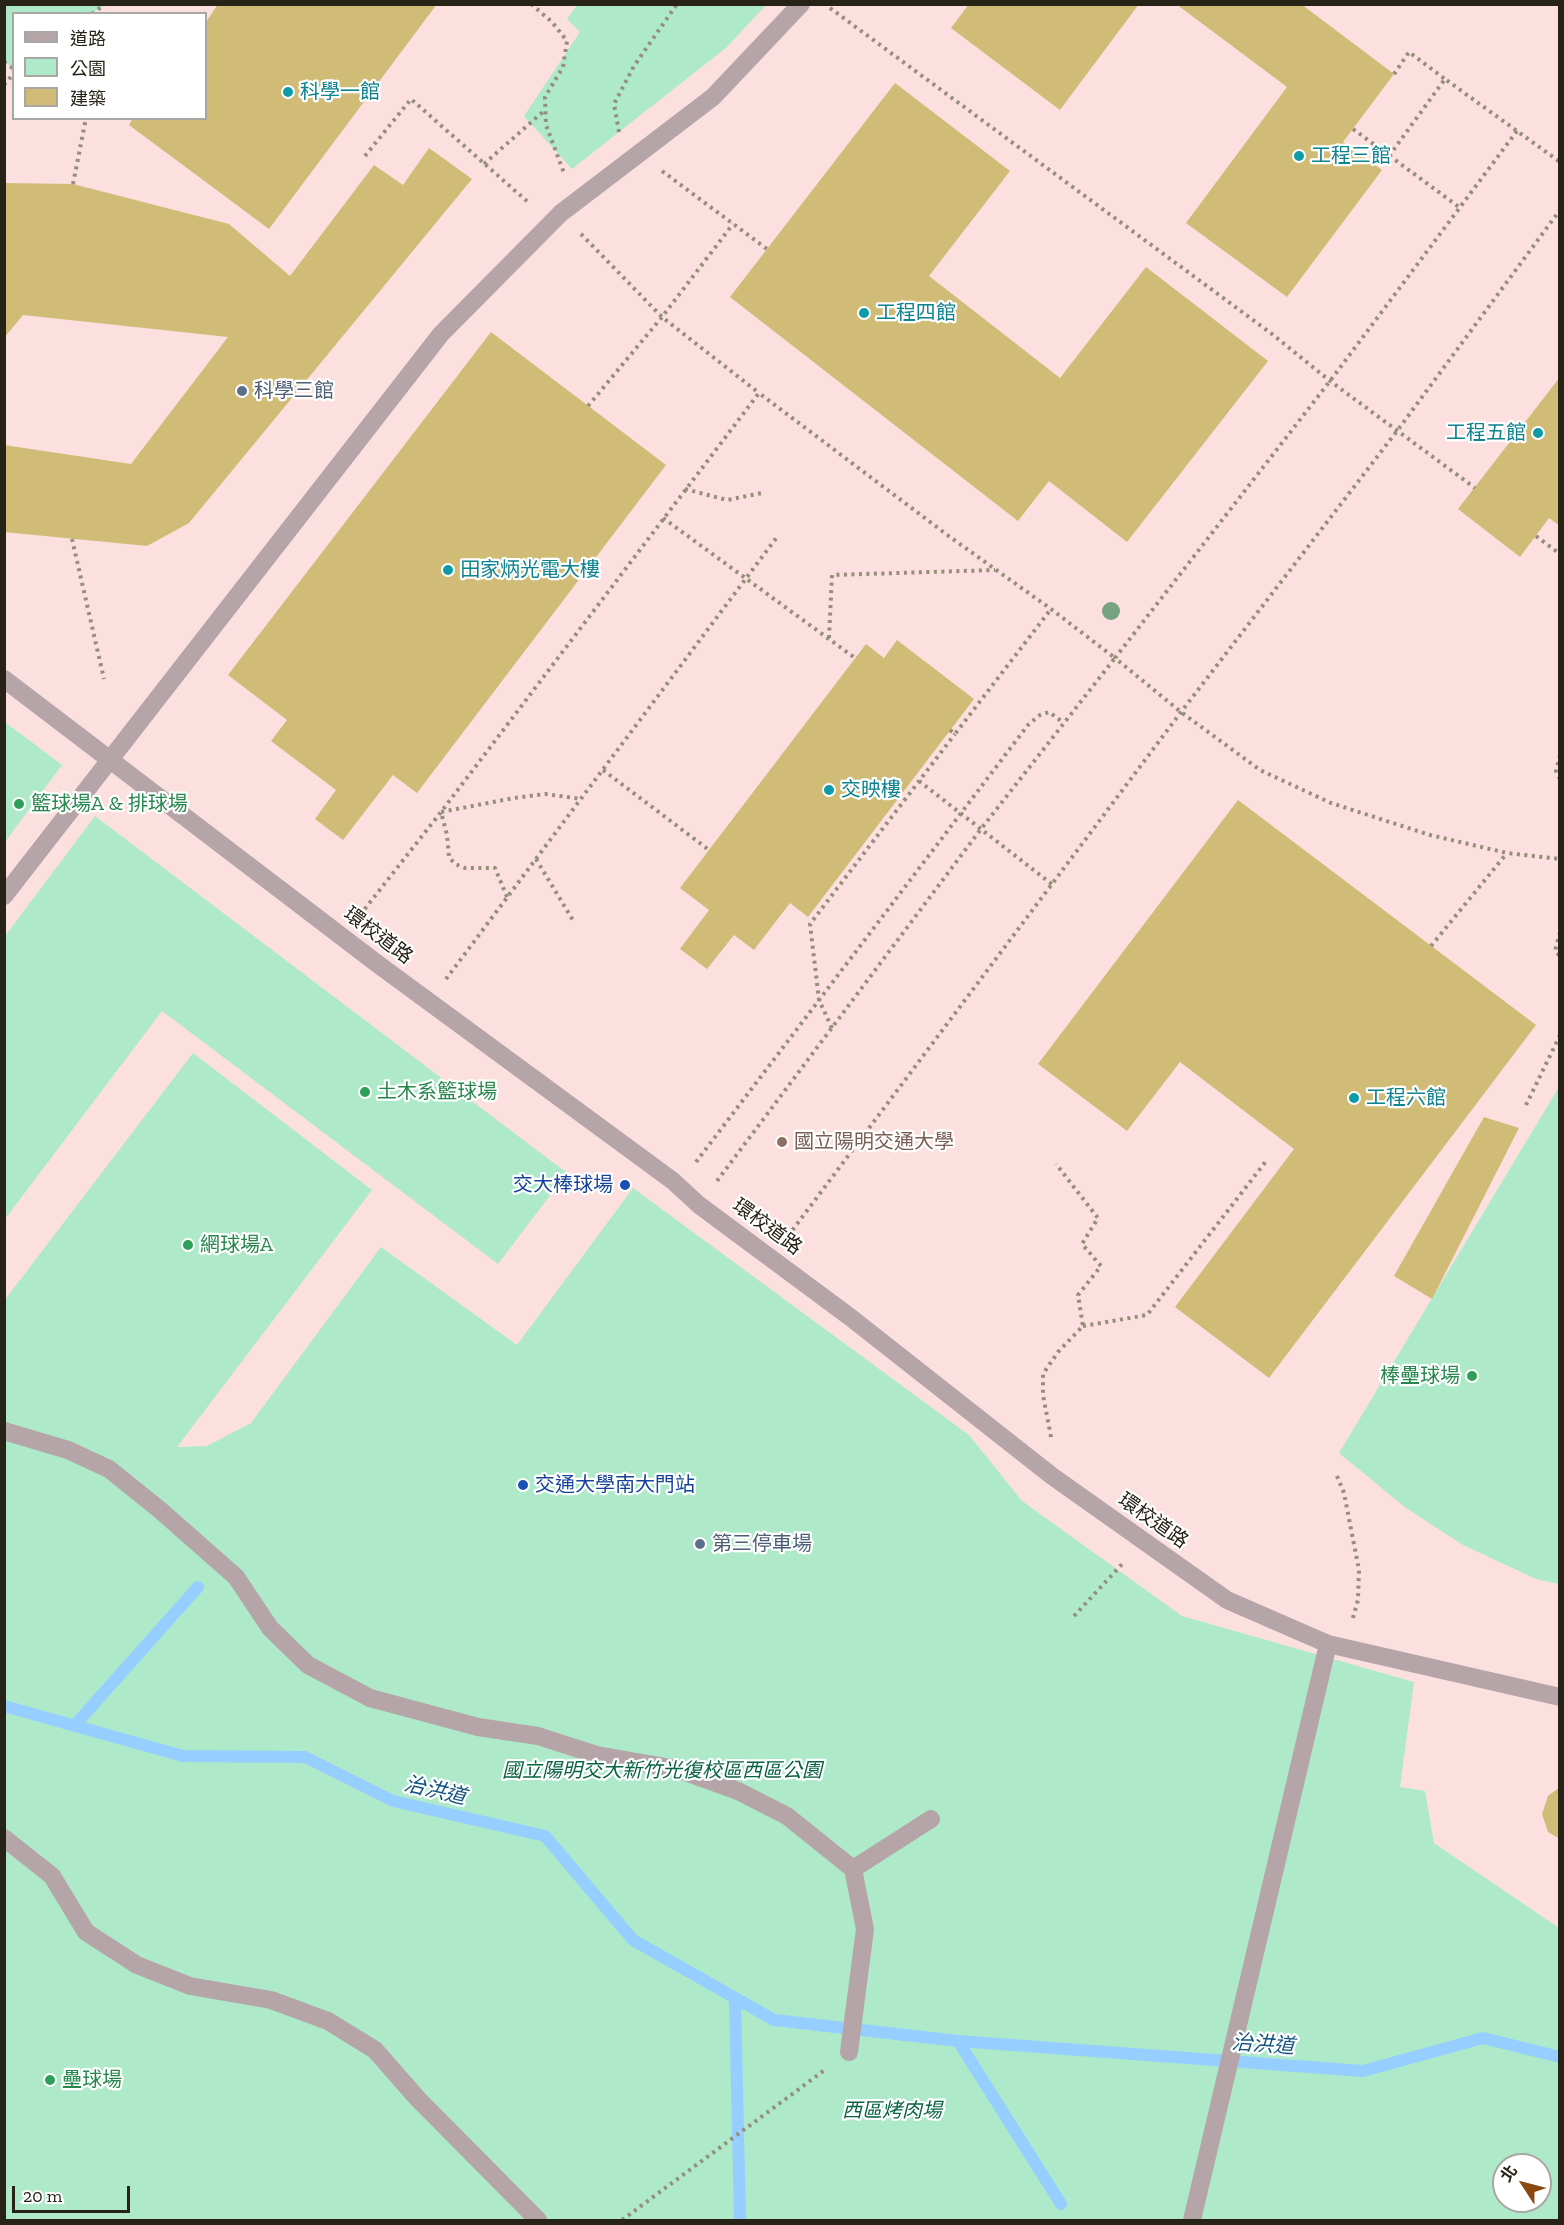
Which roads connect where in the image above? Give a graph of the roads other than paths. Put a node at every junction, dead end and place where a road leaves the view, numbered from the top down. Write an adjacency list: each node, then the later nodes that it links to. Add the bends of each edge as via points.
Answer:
1 (801, 4): 3 (lane, via 713,97 561,213 441,334)
2 (4, 679): 3 (lane, 環校道路)
3 (110, 760): 4 (lane); 6 (lane, 環校道路, via 678,1186 1142,1542 1227,1600)
4 (4, 896)
5 (4, 1431): 10 (lane, via 68,1450 110,1469 236,1577 270,1628 308,1665 370,1698 478,1727 538,1736 597,1755 677,1769 738,1791 787,1816)
6 (1336, 1645): 7 (lane, 環校道路); 13 (lane, via 1255,1954)
7 (1560, 1697)
8 (930, 1819): 10 (lane)
9 (4, 1838): 12 (lane, via 52,1876 86,1932 137,1965 190,1986 271,2000 328,2022 375,2050)
10 (853, 1869): 11 (lane, via 866,1929)
11 (849, 2052)
12 (538, 2220)
13 (1192, 2220)

